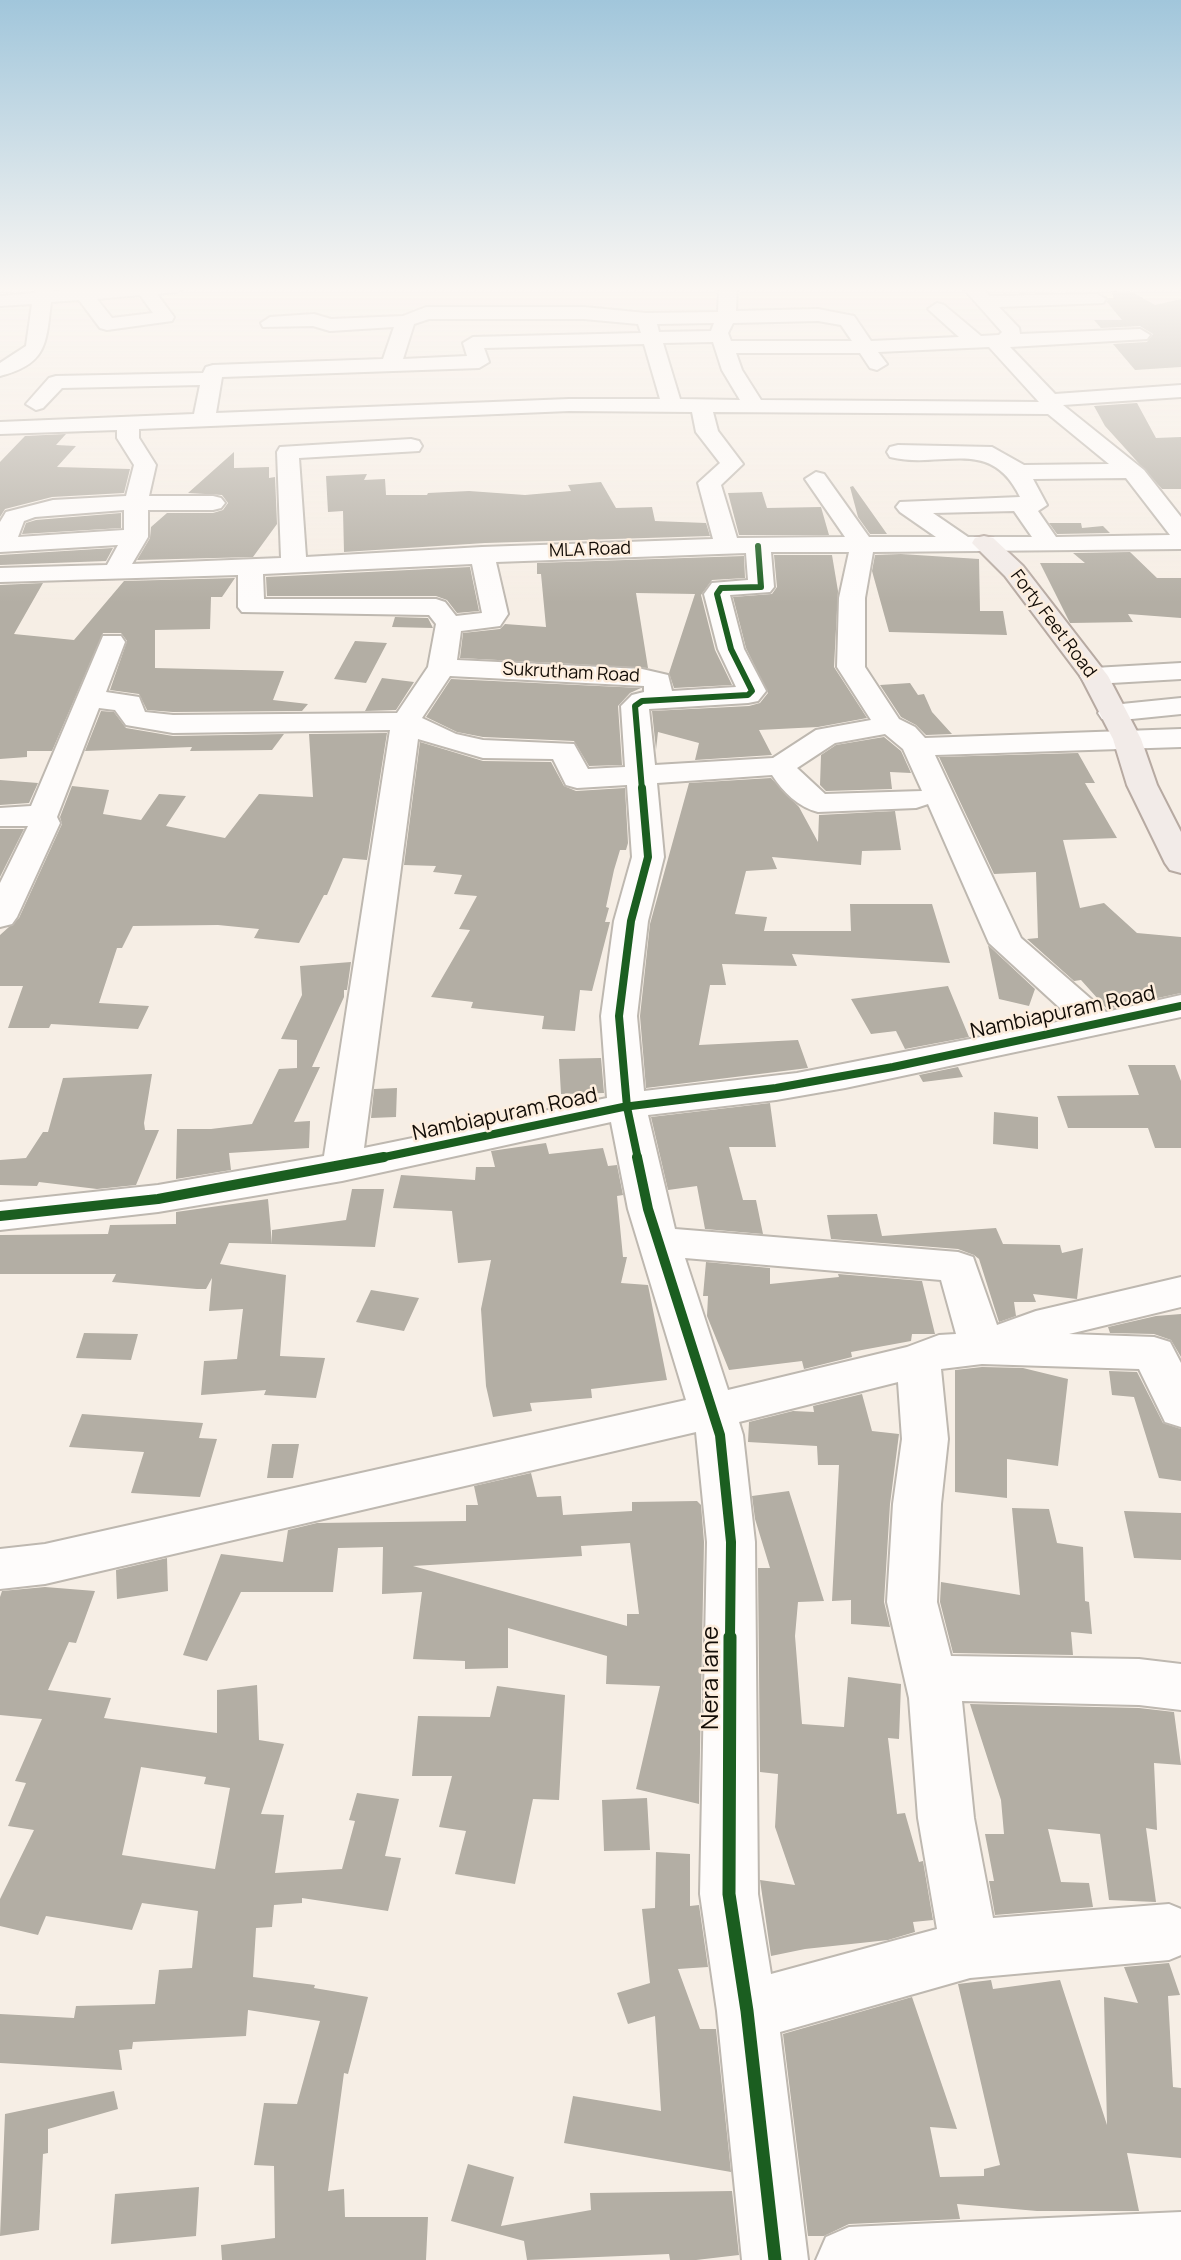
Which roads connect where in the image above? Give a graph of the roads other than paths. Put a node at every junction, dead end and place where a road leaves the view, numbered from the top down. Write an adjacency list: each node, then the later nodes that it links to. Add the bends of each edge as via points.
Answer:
1 (46, 392): 7 (street)
2 (210, 392): 13 (street)
3 (668, 392): 9 (street)
4 (750, 392): 11 (street)
5 (1039, 392): 8 (street)
6 (1152, 392): 8 (street, via 1083,396)
7 (36, 404)
8 (1051, 405): 11 (street); 19 (street)
9 (672, 406): 10 (street); 12 (street)
10 (701, 406): 11 (street); 32 (street, via 707,432 732,464 709,484)
11 (755, 407)
12 (408, 411): 13 (street); 17 (street, via 411,454)
13 (204, 419): 14 (street)
14 (128, 422): 15 (street); 23 (street, via 128,438 145,465)
15 (0, 428)
16 (289, 429): 17 (street)
17 (289, 452): 35 (street)
18 (898, 452): 20 (street, via 992,454)
19 (1131, 471): 20 (street); 25 (street)
20 (1019, 472): 24 (street, via 1035,505)
21 (816, 480): 31 (street)
22 (213, 503): 23 (street)
23 (136, 504): 26 (street); 30 (street, via 21,514 14,517)
24 (1021, 504): 28 (street, via 908,507); 29 (street)
25 (1181, 533)
26 (136, 537): 30 (street); 37 (street)
27 (1181, 542): 29 (street, MLA Road)
28 (973, 543): 29 (street, MLA Road); 31 (street, MLA Road); 43 (main road, Forty Feet Road, via 1014,570)
29 (1049, 544)
30 (2, 545)
31 (862, 545): 33 (street, MLA Road); 49 (street, via 852,598 851,667)
32 (727, 546): 33 (street, MLA Road); 34 (street, MLA Road)
33 (758, 546): 45 (street, via 761,587 721,588 716,594 731,649 752,691 748,695)
34 (482, 554): 35 (street, MLA Road); 39 (street, via 495,614 491,620)
35 (294, 563): 36 (street, MLA Road)
36 (250, 566): 37 (street, MLA Road); 39 (street, via 251,607 436,607)
37 (117, 573): 38 (street, MLA Road)
38 (0, 575)
39 (449, 624): 41 (street)
40 (112, 642): 44 (street)
41 (442, 667): 45 (street, Sukrutham Road, via 642,677 658,681); 48 (street)
42 (1181, 671): 43 (street)
43 (1094, 676): 47 (main road, Forty Feet Road)
44 (89, 699): 48 (street, via 120,700 129,703 136,719 173,724); 57 (street)
45 (658, 700): 54 (street, Sukrutham Road, via 635,706)
46 (1181, 706): 47 (street)
47 (1112, 713): 51 (main road, Forty Feet Road)
48 (406, 721): 54 (street, via 430,736 478,751 565,750 577,779); 63 (street)
49 (888, 725): 52 (street, via 905,733); 53 (street, via 826,736)
50 (1181, 737): 51 (street)
51 (1127, 739): 52 (street); 58 (main road, Forty Feet Road, via 1142,785)
52 (917, 747): 61 (street, via 1006,943)
53 (780, 766): 54 (street); 55 (street, via 793,784 818,803)
54 (638, 775): 62 (street, Sukrutham Road, via 648,856 631,921 619,1016)
55 (916, 799)
56 (0, 817): 57 (street)
57 (41, 818): 59 (street, via 45,823)
58 (1180, 859)
59 (0, 917)
60 (1181, 1006): 61 (street, Nambiapuram Road)
61 (1099, 1024): 62 (street, Nambiapuram Road, via 796,1085)
62 (626, 1107): 63 (street, Nambiapuram Road); 65 (street, Nera lane)
63 (342, 1168): 64 (street, Nambiapuram Road, via 175,1197)
64 (0, 1216)
65 (659, 1242): 67 (street, via 958,1267); 70 (street, Nera lane)
66 (1181, 1292): 67 (street, via 1036,1327)
67 (982, 1348): 68 (street, via 939,1351); 69 (street, via 1154,1353)
68 (918, 1361): 70 (street); 72 (street, via 925,1439 916,1504 912,1602)
69 (1181, 1410)
70 (714, 1411): 71 (street, via 45,1564); 76 (street, Nera lane, via 731,1542 729,1894)
71 (0, 1569)
72 (929, 1678): 73 (street); 75 (street, via 935,1698 946,1818)
73 (1181, 1687)
74 (1169, 1932): 75 (street)
75 (970, 1949): 76 (street)
76 (747, 2011): 78 (street, Nera lane)
77 (1181, 2245): 79 (street)
78 (775, 2260)
79 (849, 2260)

